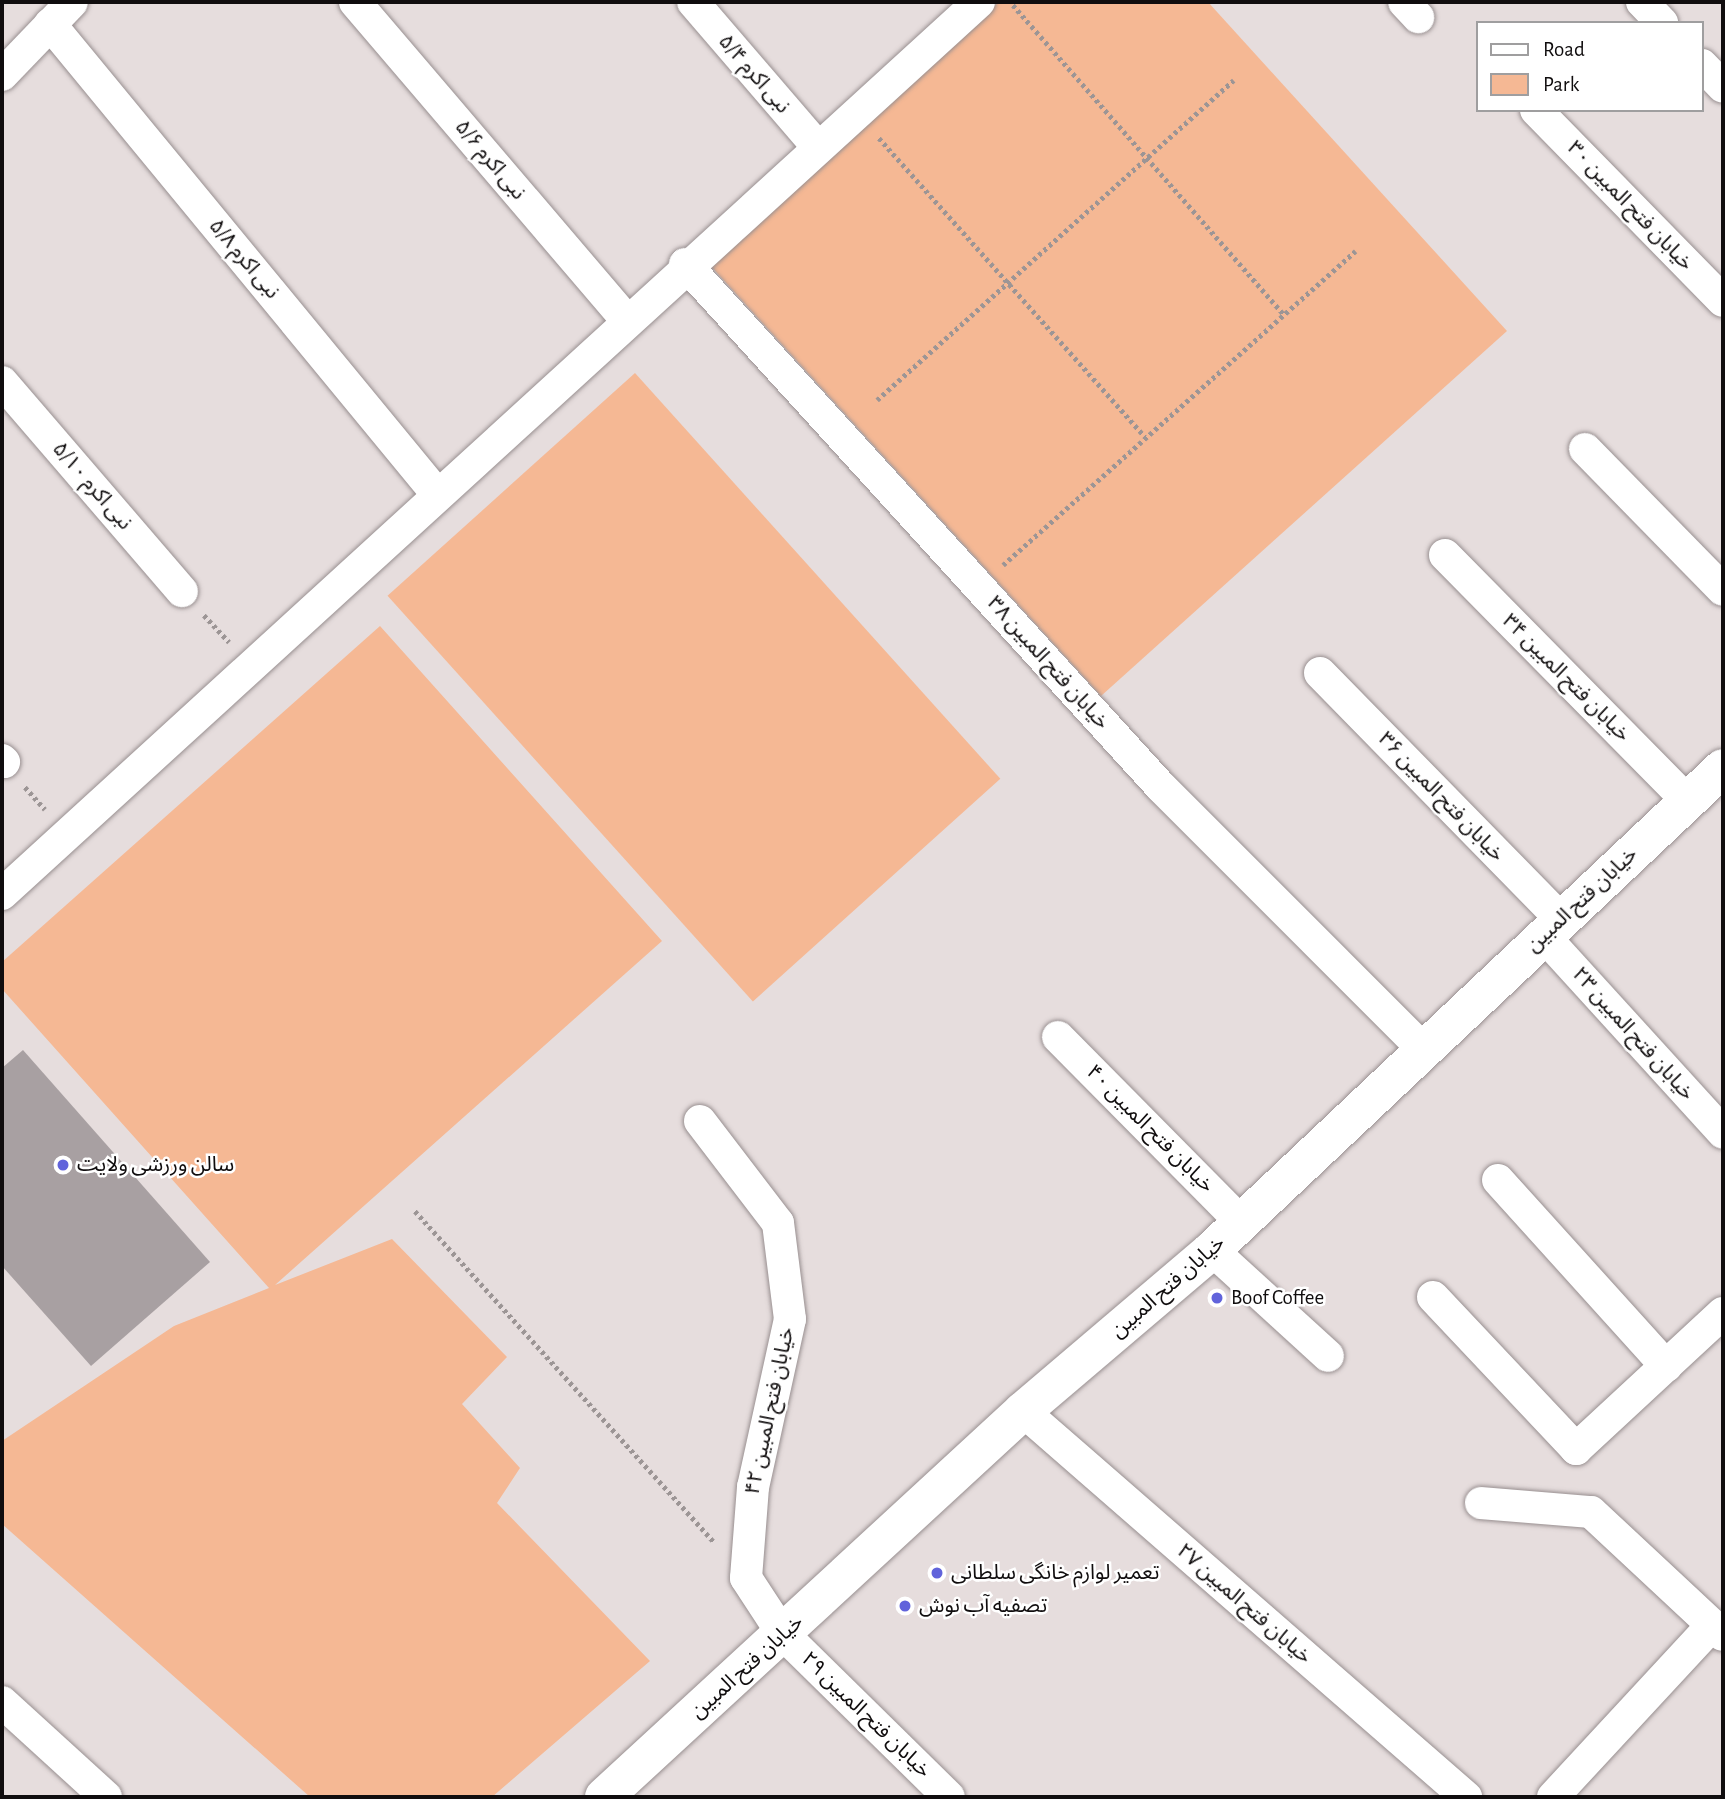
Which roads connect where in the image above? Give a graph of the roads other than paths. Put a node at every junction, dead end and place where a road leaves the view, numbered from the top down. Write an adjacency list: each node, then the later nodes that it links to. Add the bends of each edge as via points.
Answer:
1 (355, 2): 14 (street, نبی اکرم ۵/۶)
2 (693, 2): 11 (street, نبی اکرم ۵/۴)
3 (979, 2): 11 (street)
4 (1642, 2): 6 (street)
5 (63, 8): 8 (street); 17 (street, نبی اکرم ۵/۸)
6 (1660, 21)
7 (1704, 67): 9 (street)
8 (2, 75)
9 (1723, 87)
10 (1538, 112): 13 (street, خیابان فتح المبین ۳۰)
11 (816, 145): 12 (street)
12 (685, 264): 14 (street); 27 (street, خیابان فتح المبین ۳۸, via 1162,788)
13 (1723, 301)
14 (625, 318): 17 (street)
15 (2, 382): 20 (street, نبی اکرم ۵/۱۰)
16 (1585, 449): 19 (street)
17 (438, 494): 24 (street)
18 (1445, 555): 23 (street, خیابان فتح المبین ۳۴)
19 (1723, 590)
20 (182, 591)
21 (1320, 673): 25 (street, خیابان فتح المبین ۳۶)
22 (1723, 768): 23 (street, خیابان فتح المبین)
23 (1688, 801): 25 (street, خیابان فتح المبین)
24 (2, 894)
25 (1553, 928): 27 (street, خیابان فتح المبین); 29 (street, خیابان فتح المبین ۲۳)
26 (1058, 1037): 31 (street, خیابان فتح المبین ۴۰)
27 (1424, 1050): 31 (street, خیابان فتح المبین)
28 (701, 1121): 40 (street, خیابان فتح المبین ۴۲, via 778,1223 790,1319 752,1487 746,1578)
29 (1723, 1133)
30 (1498, 1180): 36 (street)
31 (1241, 1222): 32 (street, خیابان فتح المبین)
32 (1212, 1250): 35 (street); 37 (street, خیابان فتح المبین)
33 (1433, 1297): 36 (street, via 1576,1449)
34 (1723, 1313): 36 (street)
35 (1328, 1356)
36 (1667, 1366)
37 (1023, 1411): 40 (street, خیابان فتح المبین); 45 (street, خیابان فتح المبین ۲۷)
38 (1481, 1503): 39 (street, via 1591,1513)
39 (1718, 1630): 46 (street)
40 (782, 1633): 43 (street, خیابان فتح المبین); 44 (street, خیابان فتح المبین ۲۹)
41 (2, 1702): 42 (street)
42 (106, 1797)
43 (604, 1797)
44 (950, 1797)
45 (1465, 1797)
46 (1553, 1797)

